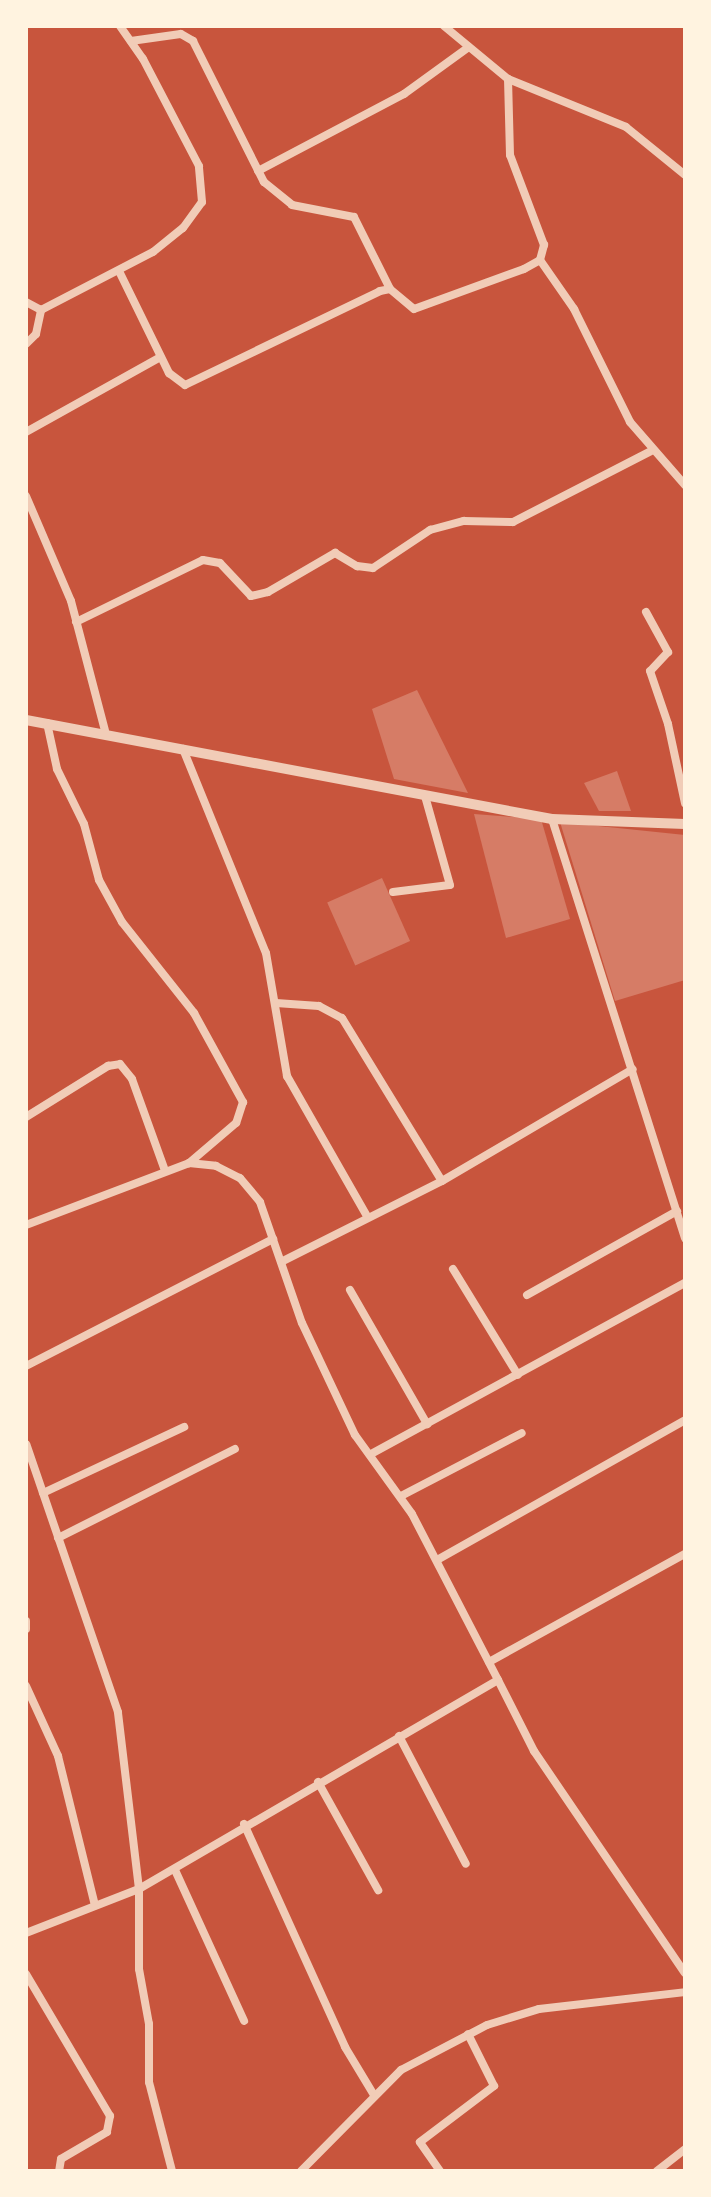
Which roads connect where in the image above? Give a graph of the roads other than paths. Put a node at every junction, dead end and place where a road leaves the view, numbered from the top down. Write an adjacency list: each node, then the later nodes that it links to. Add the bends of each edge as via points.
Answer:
1 (120, 26): 3 (street)
2 (444, 26): 4 (street)
3 (131, 41): 6 (street, via 181,34 193,41); 9 (street, via 199,166 204,190 183,228)
4 (469, 47): 5 (street); 6 (street, via 404,94)
5 (508, 79): 7 (street, via 626,127); 8 (street, via 507,138 521,192 543,241)
6 (258, 171): 10 (street, via 280,199 354,217)
7 (685, 175)
8 (540, 260): 10 (street, via 504,279 414,309); 16 (street, via 574,309 609,387)
9 (119, 271): 12 (street); 14 (street)
10 (390, 289): 14 (street, via 185,385 173,379)
11 (26, 302): 12 (street)
12 (41, 310): 13 (street, via 36,334)
13 (26, 344)
14 (161, 357): 15 (street)
15 (26, 432)
16 (651, 451): 17 (street); 20 (street, via 513,522 464,521 430,530 373,568 357,566 335,553 268,592 251,596 220,563 203,560)
17 (685, 485)
18 (26, 496): 20 (street)
19 (646, 612): 26 (street, via 668,652 650,671)
20 (76, 622): 23 (street)
21 (26, 720): 22 (street)
22 (47, 723): 23 (street); 33 (street, via 57,769 84,824 99,880 122,922 194,1013 243,1102 236,1123)
23 (105, 731): 24 (street)
24 (183, 749): 25 (street); 30 (street, via 258,929)
25 (425, 796): 27 (street); 29 (street, via 450,885)
26 (685, 803)
27 (552, 819): 28 (street); 31 (street)
28 (685, 824)
29 (393, 892)
30 (276, 1003): 35 (street, via 319,1006 350,1027); 37 (street, via 287,1076)
31 (633, 1069): 35 (street); 36 (street)
32 (26, 1117): 34 (street, via 108,1066 120,1064 132,1079)
33 (189, 1163): 34 (street); 40 (street, via 216,1166 240,1178 260,1202)
34 (164, 1168): 38 (street)
35 (442, 1181): 37 (street)
36 (677, 1211): 39 (street); 45 (street)
37 (367, 1216): 41 (street)
38 (26, 1225)
39 (685, 1238)
40 (273, 1239): 41 (street); 46 (street)
41 (281, 1262): 54 (street, via 312,1345 355,1435)
42 (453, 1269): 47 (street)
43 (685, 1283): 47 (street)
44 (350, 1290): 49 (street)
45 (527, 1295)
46 (26, 1366)
47 (518, 1375): 49 (street)
48 (685, 1420): 59 (street)
49 (427, 1424): 54 (street)
50 (184, 1427): 55 (street)
51 (522, 1433): 56 (street)
52 (26, 1444): 55 (street)
53 (235, 1449): 57 (street)
54 (371, 1454): 56 (street)
55 (43, 1493): 57 (street)
56 (401, 1496): 59 (street)
57 (58, 1538): 70 (street, via 118,1712)
58 (685, 1554): 62 (street)
59 (437, 1560): 62 (street)
60 (26, 1621): 61 (street)
61 (26, 1629)
62 (489, 1662): 63 (street)
63 (498, 1680): 65 (street); 74 (street, via 534,1751)
64 (26, 1686): 72 (street, via 58,1756)
65 (399, 1736): 66 (street); 68 (street)
66 (318, 1782): 67 (street); 71 (street)
67 (244, 1824): 69 (street); 79 (street, via 345,2047)
68 (466, 1864)
69 (175, 1870): 70 (street); 77 (street)
70 (139, 1889): 72 (street); 82 (street, via 139,1969 149,2024 149,2082)
71 (378, 1890)
72 (95, 1906): 73 (street)
73 (26, 1933)
74 (685, 1973)
75 (26, 1974): 81 (street, via 110,2116 107,2132 61,2159)
76 (685, 1992): 78 (street, via 522,2012)
77 (244, 2021)
78 (468, 2034): 79 (street, via 401,2070); 84 (street, via 494,2086 420,2142)
79 (374, 2095): 83 (street)
80 (685, 2149): 85 (street)
81 (59, 2171)
82 (172, 2171)
83 (301, 2171)
84 (440, 2171)
85 (657, 2171)

